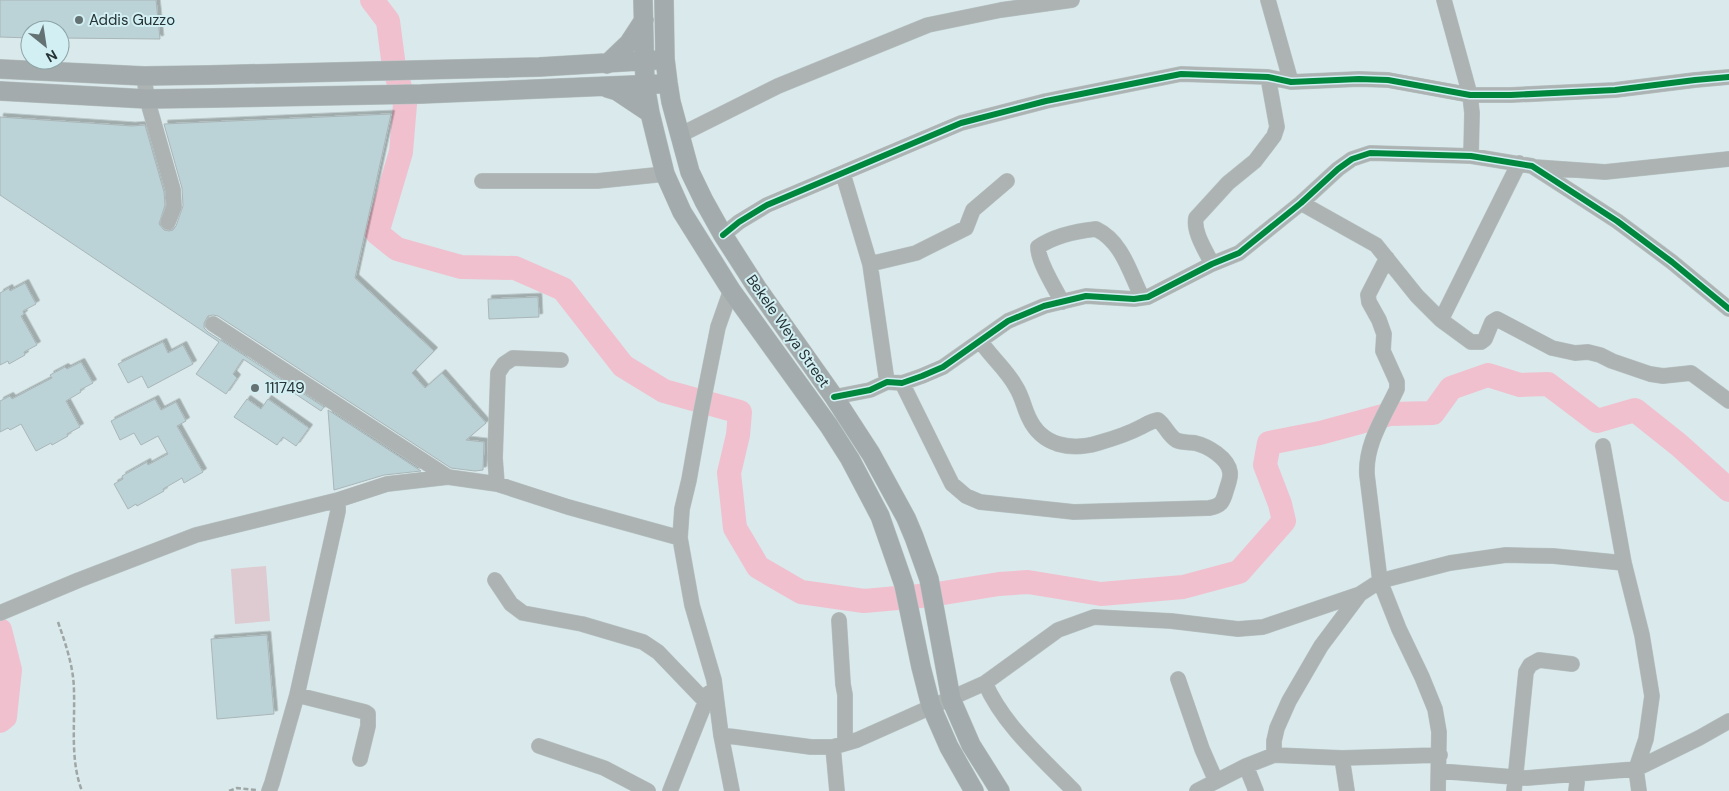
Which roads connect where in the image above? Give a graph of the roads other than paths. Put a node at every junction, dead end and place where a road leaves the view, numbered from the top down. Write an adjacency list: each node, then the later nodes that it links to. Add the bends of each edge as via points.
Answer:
1 (642, 0): 7 (main road)
2 (664, 0): 8 (main road, Bekele Weya Street)
3 (1072, 0): 6 (street)
4 (1268, 0): 15 (street)
5 (1444, 0): 20 (street)
6 (1006, 4): 23 (street, via 928,25 778,86)
7 (644, 20): 9 (main road); 10 (main road, via 628,43)
8 (665, 60): 9 (main road); 16 (main road, Bekele Weya Street)
9 (644, 61): 10 (main road); 17 (main road)
10 (606, 64): 12 (main road)
11 (0, 69): 12 (main road)
12 (144, 76): 21 (street)
13 (1268, 78): 15 (street); 28 (street, via 1181,74 1046,101 961,123); 36 (street, via 1277,126 1274,136 1255,160 1228,183 1196,218 1198,234)
14 (1729, 78): 20 (street, via 1615,90)
15 (1291, 82): 20 (street, via 1388,80)
16 (668, 83): 17 (main road); 23 (main road, Bekele Weya Street)
17 (645, 85): 18 (main road); 22 (main road)
18 (603, 86): 21 (main road, via 421,94); 22 (main road, via 617,91)
19 (0, 91): 21 (main road)
20 (1470, 95): 24 (street)
21 (147, 99): 32 (street, via 173,190 174,207)
22 (650, 113): 27 (main road)
23 (680, 135): 33 (main road, Bekele Weya Street, via 690,172)
24 (1471, 156): 26 (street); 31 (street, via 1370,153 1352,159 1338,169)
25 (1729, 159): 26 (street, via 1605,172)
26 (1525, 165): 40 (street, via 1617,221); 41 (street)
27 (665, 174): 29 (street, via 597,181); 37 (main road, via 682,212)
28 (843, 174): 33 (street, via 767,205); 35 (street)
29 (482, 181)
30 (1007, 181): 35 (street, via 974,210 966,228 916,253)
31 (1301, 203): 34 (street, via 1376,245); 36 (street, via 1239,253)
32 (168, 222)
33 (723, 235): 47 (main road, Bekele Weya Street)
34 (1387, 258): 41 (street); 56 (street, via 1368,295 1384,334 1383,351 1397,382 1397,389 1366,461)
35 (870, 264): 45 (street)
36 (1212, 264): 38 (street)
37 (731, 290): 53 (street, via 718,327 682,509); 67 (main road, via 850,459 880,516 906,593)
38 (1142, 298): 39 (street, via 1086,296); 39 (street, via 1115,243 1096,229 1054,238 1038,247)
39 (1062, 302): 43 (street, via 1044,306 1008,322)
40 (1729, 309)
41 (1441, 320): 48 (street, via 1471,342 1481,342 1492,322 1498,318 1552,348 1588,352 1650,374 1692,373)
42 (213, 324): 50 (street)
43 (981, 342): 46 (street, via 943,367); 46 (street, via 1007,372 1030,420 1050,440 1063,446 1082,447 1158,420 1175,439 1211,449 1230,469 1223,502 1218,507 1209,508 1074,512 980,502 966,496 952,484)
44 (561, 360): 51 (street, via 513,358 498,373)
45 (887, 382): 46 (street); 47 (street, via 870,390)
46 (902, 383)
47 (834, 397): 65 (main road, Bekele Weya Street, via 871,454 914,537 930,587)
48 (1729, 401)
49 (1603, 446): 54 (street)
50 (448, 476): 51 (street); 52 (street, via 388,484)
51 (497, 484): 53 (street)
52 (338, 500): 58 (street, via 196,535); 64 (street)
53 (680, 538): 62 (street, via 692,605)
54 (1624, 563): 56 (street, via 1506,555 1450,563); 77 (street, via 1642,635 1652,696 1646,739)
55 (495, 580): 66 (street, via 511,604 523,613 582,624 642,642 658,652)
56 (1380, 581): 57 (street); 73 (street, via 1435,709)
57 (1360, 594): 63 (street, via 1263,627 1238,629 1094,617 1058,630); 72 (street, via 1321,646 1289,700 1277,728)
58 (4, 611)
59 (839, 620): 70 (street, via 845,695)
60 (1572, 664): 81 (street, via 1538,660 1526,672)
61 (1178, 679): 80 (street)
62 (714, 680): 66 (street); 69 (street)
63 (985, 683): 65 (street); 89 (street, via 993,702)
64 (297, 695): 74 (street, via 368,714); 83 (street, via 272,783)
65 (951, 699): 67 (street); 88 (main road, Bekele Weya Street, via 971,745)
66 (706, 702): 85 (street)
67 (931, 706): 70 (street); 82 (main road)
68 (1729, 721): 77 (street)
69 (721, 734): 70 (street, via 811,747); 86 (street)
70 (839, 745): 87 (street)
71 (539, 746): 84 (street, via 604,768)
72 (1274, 755): 75 (street); 76 (street)
73 (1440, 755): 75 (street); 78 (street)
74 (360, 758)
75 (1342, 758): 92 (street)
76 (1246, 766): 80 (street); 91 (street)
77 (1636, 769): 79 (street); 95 (street)
78 (1439, 771): 81 (street); 93 (street)
79 (1578, 774): 81 (street, via 1527,778); 94 (street)
80 (1216, 781): 90 (street)
81 (1515, 784)
82 (970, 790)
83 (264, 791)
84 (648, 791)
85 (670, 791)
86 (732, 791)
87 (837, 791)
88 (1000, 791)
89 (1074, 791)
90 (1197, 791)
91 (1256, 791)
92 (1347, 791)
93 (1438, 791)
94 (1576, 791)
95 (1639, 791)

